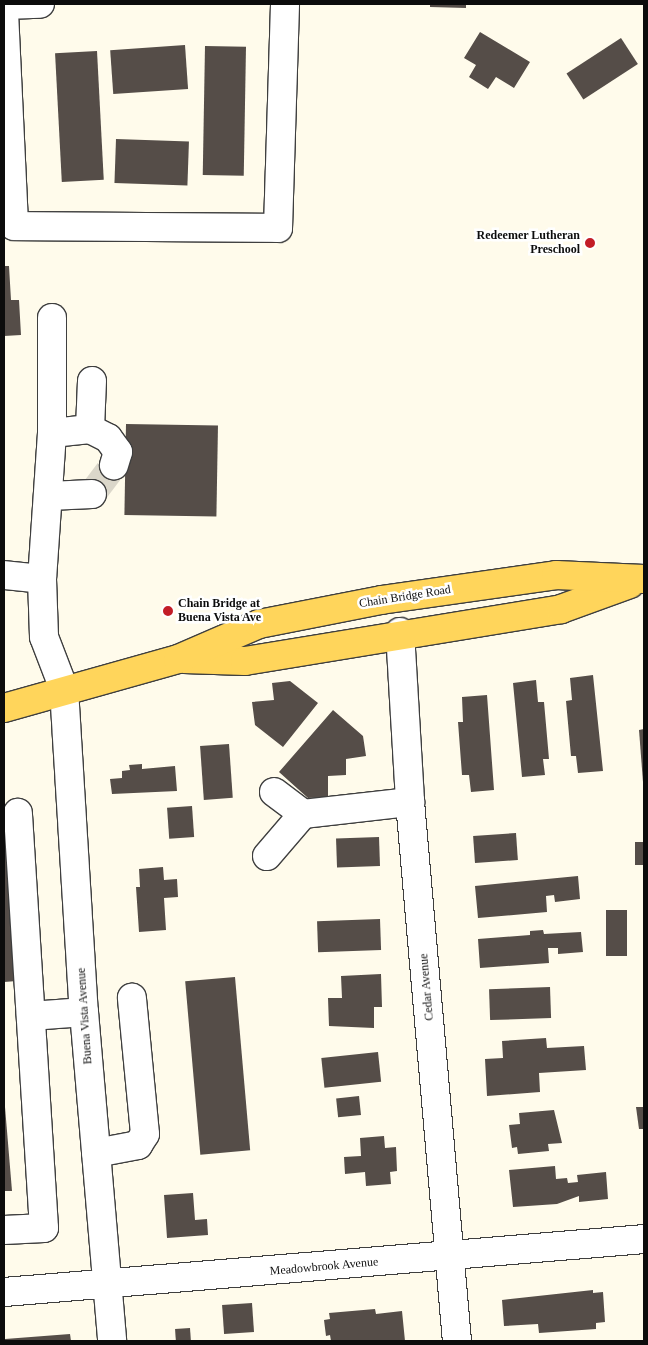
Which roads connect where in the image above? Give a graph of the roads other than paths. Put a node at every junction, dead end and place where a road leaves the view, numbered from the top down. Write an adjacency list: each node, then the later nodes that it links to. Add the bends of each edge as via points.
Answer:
1 (40, 4): 3 (street)
2 (286, 4): 4 (street, via 278,228 14,226)
3 (4, 5)
4 (4, 12)
5 (52, 318): 8 (street, Buena Vista Avenue)
6 (92, 381): 7 (street)
7 (90, 429): 8 (street); 9 (street, via 108,438 118,452)
8 (52, 433): 11 (street, Buena Vista Avenue)
9 (114, 465)
10 (92, 494): 11 (street)
11 (49, 496): 13 (street, Buena Vista Avenue)
12 (4, 575): 13 (street)
13 (42, 579): 17 (street, Buena Vista Avenue, via 44,637)
14 (642, 579): 15 (main road, Chain Bridge Road, via 561,608); 16 (main road, Chain Bridge Road, via 556,575 381,600 240,630)
15 (400, 632): 16 (main road, Chain Bridge Road, via 246,661); 20 (street, Cedar Avenue)
16 (178, 659): 17 (main road, Chain Bridge Road)
17 (64, 689): 18 (main road, Chain Bridge Road); 25 (street, Buena Vista Avenue)
18 (4, 708)
19 (274, 792): 22 (street)
20 (410, 802): 22 (street); 30 (street, Cedar Avenue)
21 (18, 813): 26 (street)
22 (303, 814): 23 (street)
23 (267, 856)
24 (132, 998): 27 (street, via 145,1134 138,1145)
25 (84, 1012): 26 (street); 27 (street, Buena Vista Avenue)
26 (31, 1016): 28 (street, via 44,1228)
27 (96, 1153): 31 (street, Buena Vista Avenue)
28 (4, 1230)
29 (644, 1239): 30 (street, Meadowbrook Avenue)
30 (450, 1256): 31 (street, Meadowbrook Avenue); 34 (street, Cedar Avenue)
31 (107, 1285): 32 (street, Meadowbrook Avenue); 33 (street, Buena Vista Avenue)
32 (4, 1292)
33 (112, 1341)
34 (457, 1341)

